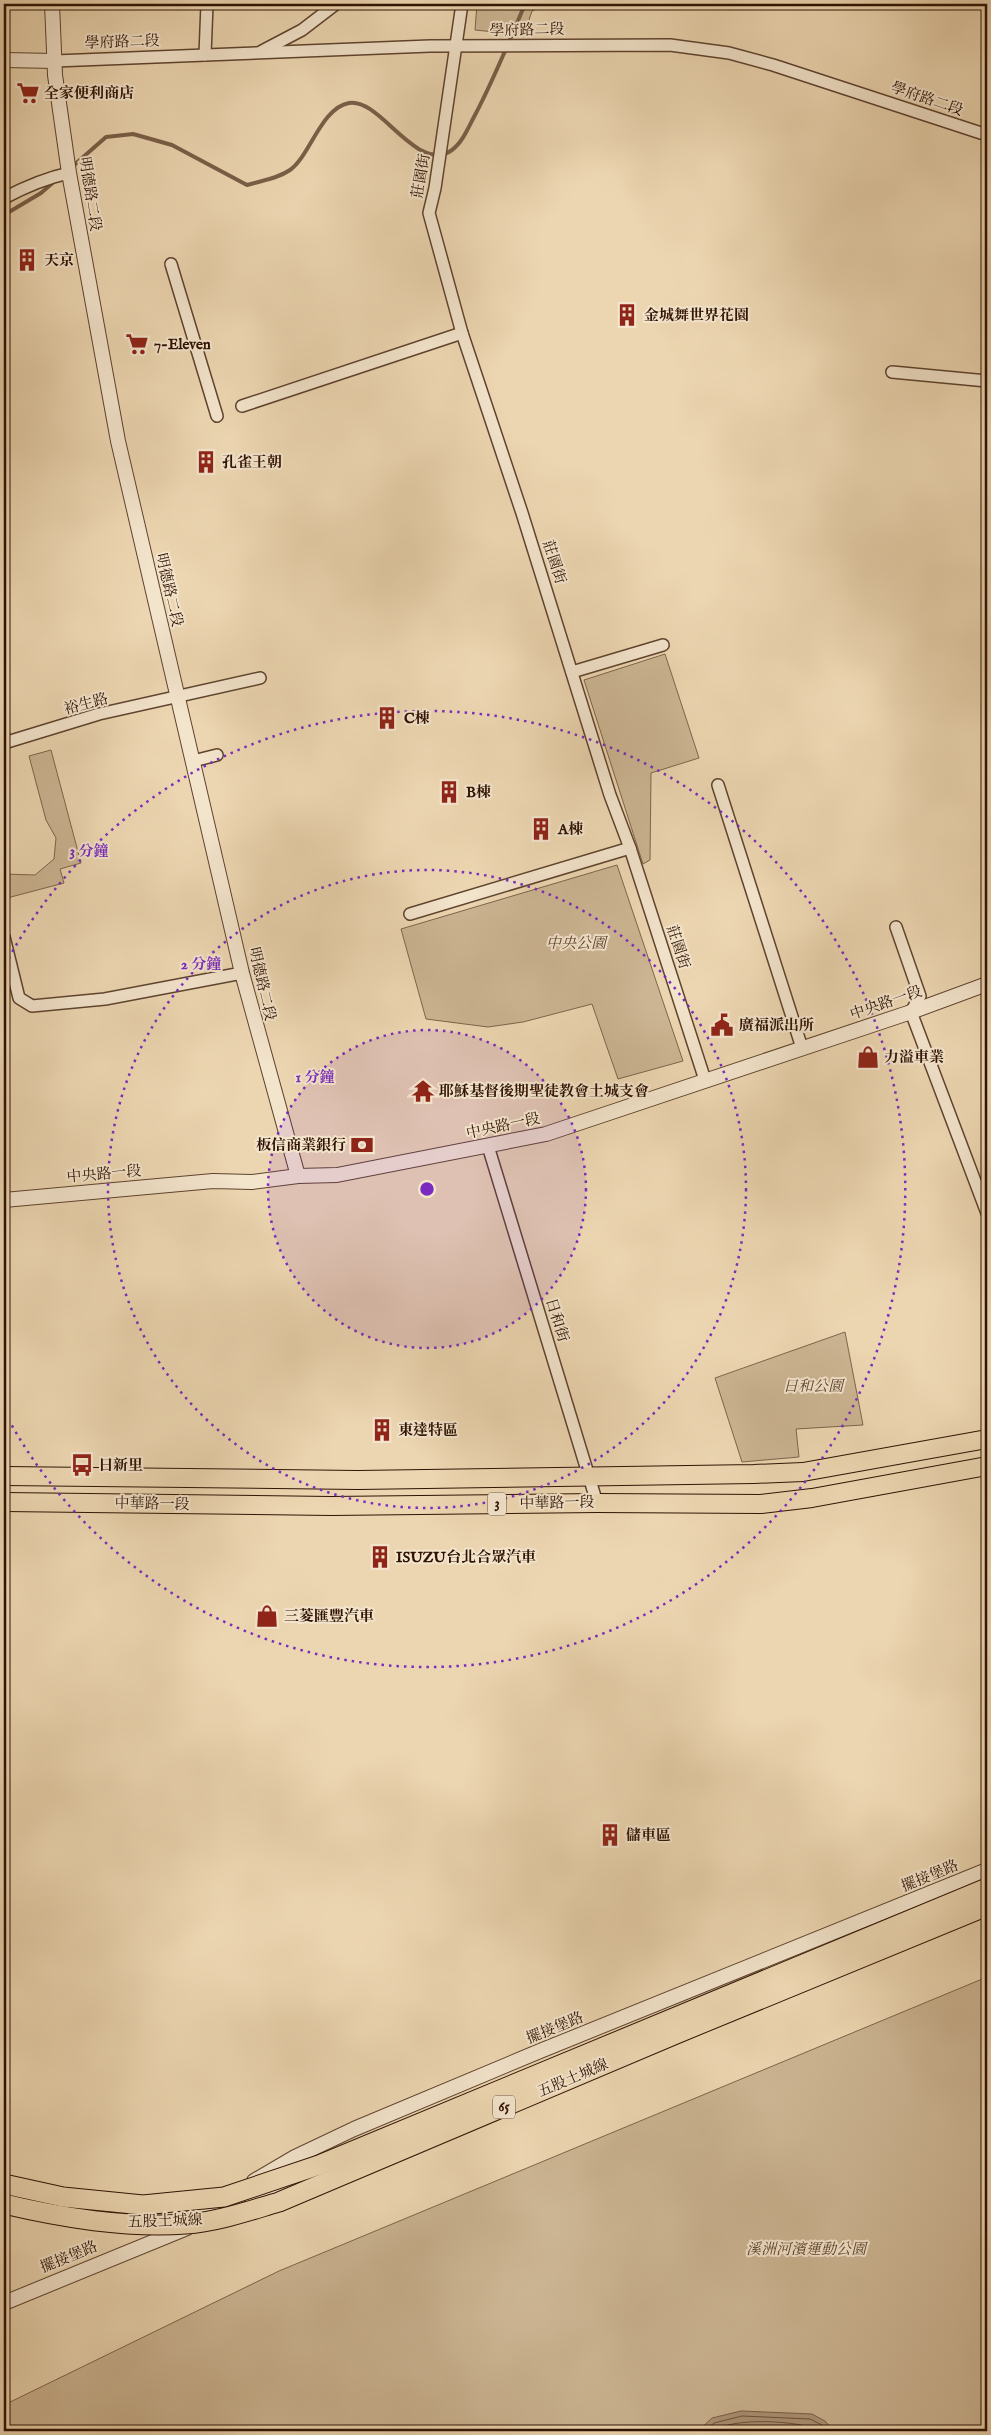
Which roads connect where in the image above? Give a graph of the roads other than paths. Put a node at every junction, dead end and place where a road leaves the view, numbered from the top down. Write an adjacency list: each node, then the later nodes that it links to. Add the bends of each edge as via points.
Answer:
1 (52, 4): 9 (street, 明德路二段)
2 (207, 4): 7 (street)
3 (336, 4): 6 (street, via 302,30)
4 (462, 4): 5 (street, 莊園街)
5 (457, 46): 6 (street, 學府路二段); 10 (street, 學府路二段, via 670,44 728,53 838,85); 14 (street, 莊園街, via 429,213)
6 (259, 52): 7 (street, 學府路二段)
7 (205, 55): 9 (street, 學府路二段)
8 (4, 60): 9 (street)
9 (55, 61): 11 (street, 明德路二段)
10 (987, 135)
11 (69, 173): 12 (street, via 51,177); 22 (street, 明德路二段, via 118,441)
12 (4, 198)
13 (171, 264): 18 (street)
14 (462, 333): 17 (street); 20 (street, 莊園街)
15 (892, 372): 16 (street)
16 (987, 381)
17 (242, 406)
18 (217, 416)
19 (663, 644): 20 (street)
20 (572, 672): 27 (street, 莊園街)
21 (260, 678): 22 (street, 裕生路)
22 (176, 697): 23 (street, 裕生路, via 99,714); 25 (street, 明德路二段)
23 (4, 743)
24 (217, 755): 25 (street)
25 (193, 762): 31 (street, 明德路二段)
26 (718, 785): 34 (street)
27 (630, 848): 28 (street); 35 (street, 莊園街)
28 (410, 914)
29 (896, 927): 33 (street, via 920,996)
30 (4, 937): 31 (street, via 19,998 32,1006 105,999)
31 (242, 973): 37 (street, 明德路二段)
32 (987, 984): 33 (street, 中央路一段)
33 (910, 1012): 34 (street, 中央路一段); 39 (street)
34 (802, 1048): 35 (street, 中央路一段)
35 (705, 1080): 36 (street, 中央路一段, via 546,1134)
36 (488, 1146): 37 (street, 中央路一段, via 337,1174); 43 (street, 日和街)
37 (298, 1176): 38 (street, 中央路一段)
38 (4, 1200)
39 (987, 1214)
40 (987, 1439): 43 (main road, 中華路一段 / 3, via 804,1472)
41 (987, 1466): 45 (main road, 中華路一段 / 3, via 769,1503)
42 (4, 1476): 43 (main road, 中華路一段 / 3, via 358,1480)
43 (590, 1477): 45 (street, 日和街)
44 (4, 1502): 45 (main road, 中華路一段 / 3, via 331,1506)
45 (597, 1503)
46 (987, 1870): 50 (street, 擺接堡路)
47 (987, 1888): 52 (highway, 五股土城線 / 65, bridge, via 319,2165 224,2197 143,2206 63,2198)
48 (987, 1896): 51 (street, 擺接堡路)
49 (987, 1906): 53 (highway, 五股土城線 / 65, bridge, via 278,2202 235,2215 187,2224 142,2225 68,2219)
50 (840, 1930): 51 (street); 54 (street, 擺接堡路, via 354,2129 295,2157)
51 (849, 1953): 54 (street, 擺接堡路, via 216,2217)
52 (4, 2184)
53 (4, 2204)
54 (147, 2242): 55 (street, 擺接堡路)
55 (4, 2303)

